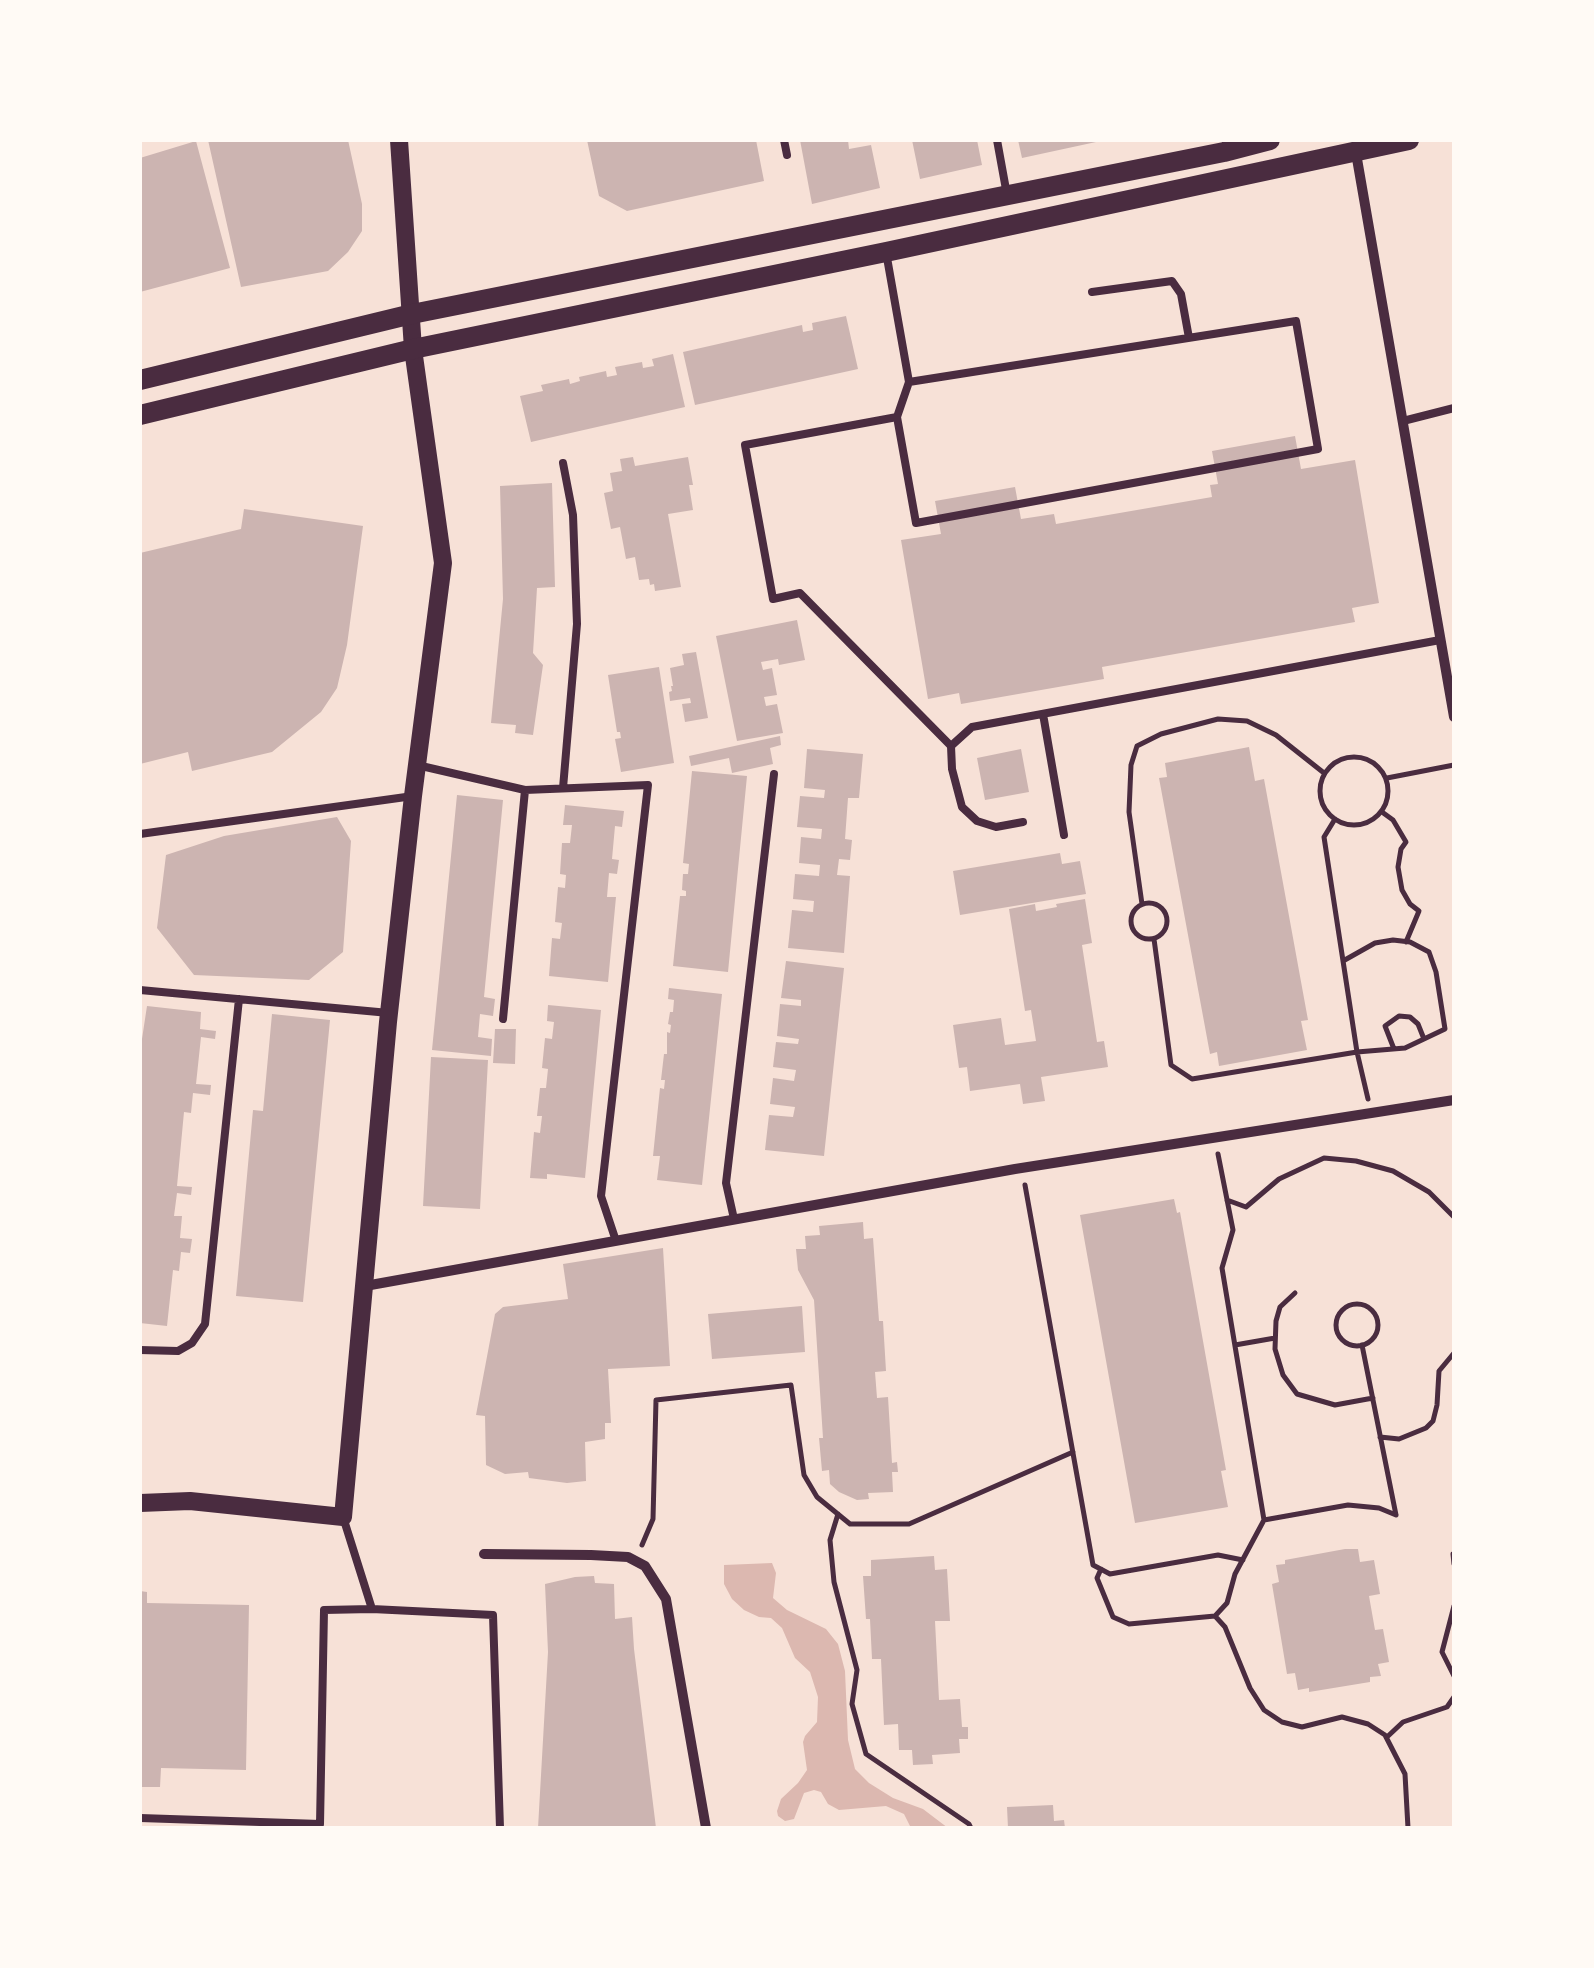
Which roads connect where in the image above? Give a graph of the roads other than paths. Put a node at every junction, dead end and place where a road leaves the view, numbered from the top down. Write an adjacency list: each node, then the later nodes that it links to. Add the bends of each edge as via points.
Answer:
1 (399, 140): 12 (street)
2 (784, 140): 8 (lane)
3 (997, 140): 9 (lane)
4 (1270, 140): 6 (main road)
5 (1409, 140): 7 (main road)
6 (1222, 146): 9 (main road)
7 (1356, 153): 10 (main road); 20 (street)
8 (787, 155)
9 (1007, 195): 12 (main road)
10 (886, 252): 14 (main road); 16 (lane)
11 (1092, 292): 13 (lane, via 1172,282)
12 (412, 314): 14 (street); 15 (main road)
13 (1189, 338): 16 (lane); 19 (lane, via 1296,322 1318,448 916,524)
14 (413, 349): 18 (main road); 26 (street, via 443,563)
15 (140, 380)
16 (909, 382): 19 (lane)
17 (1454, 408): 20 (lane)
18 (140, 415)
19 (897, 417): 25 (lane, via 745,445 773,599 800,593)
20 (1402, 420): 22 (street)
21 (563, 463): 28 (lane, via 573,515 577,624)
22 (1440, 640): 23 (lane); 24 (street)
23 (1043, 714): 25 (lane, via 972,727); 33 (lane)
24 (1454, 717)
25 (951, 746): 31 (lane, via 962,807 976,822)
26 (417, 765): 29 (lane); 30 (street)
27 (774, 774): 39 (lane, via 726,1184)
28 (563, 788): 29 (lane); 40 (lane, via 648,785 601,1196)
29 (525, 790): 37 (lane)
30 (413, 796): 32 (lane); 36 (street)
31 (1023, 822)
32 (140, 834)
33 (1064, 835)
34 (140, 990): 35 (lane)
35 (239, 999): 36 (lane); 42 (lane, via 205,1324 178,1351)
36 (390, 1014): 41 (street)
37 (503, 1019)
38 (1454, 1100): 39 (street)
39 (734, 1219): 40 (street)
40 (616, 1241): 41 (street)
41 (365, 1286): 44 (street)
42 (140, 1350)
43 (140, 1502): 44 (street, via 190,1500)
44 (343, 1517): 46 (lane)
45 (484, 1554): 49 (street, via 591,1554 628,1557 644,1566 666,1599)
46 (372, 1609): 47 (lane, via 324,1610 320,1824); 48 (lane, via 493,1615)
47 (140, 1818)
48 (500, 1828)
49 (706, 1828)

